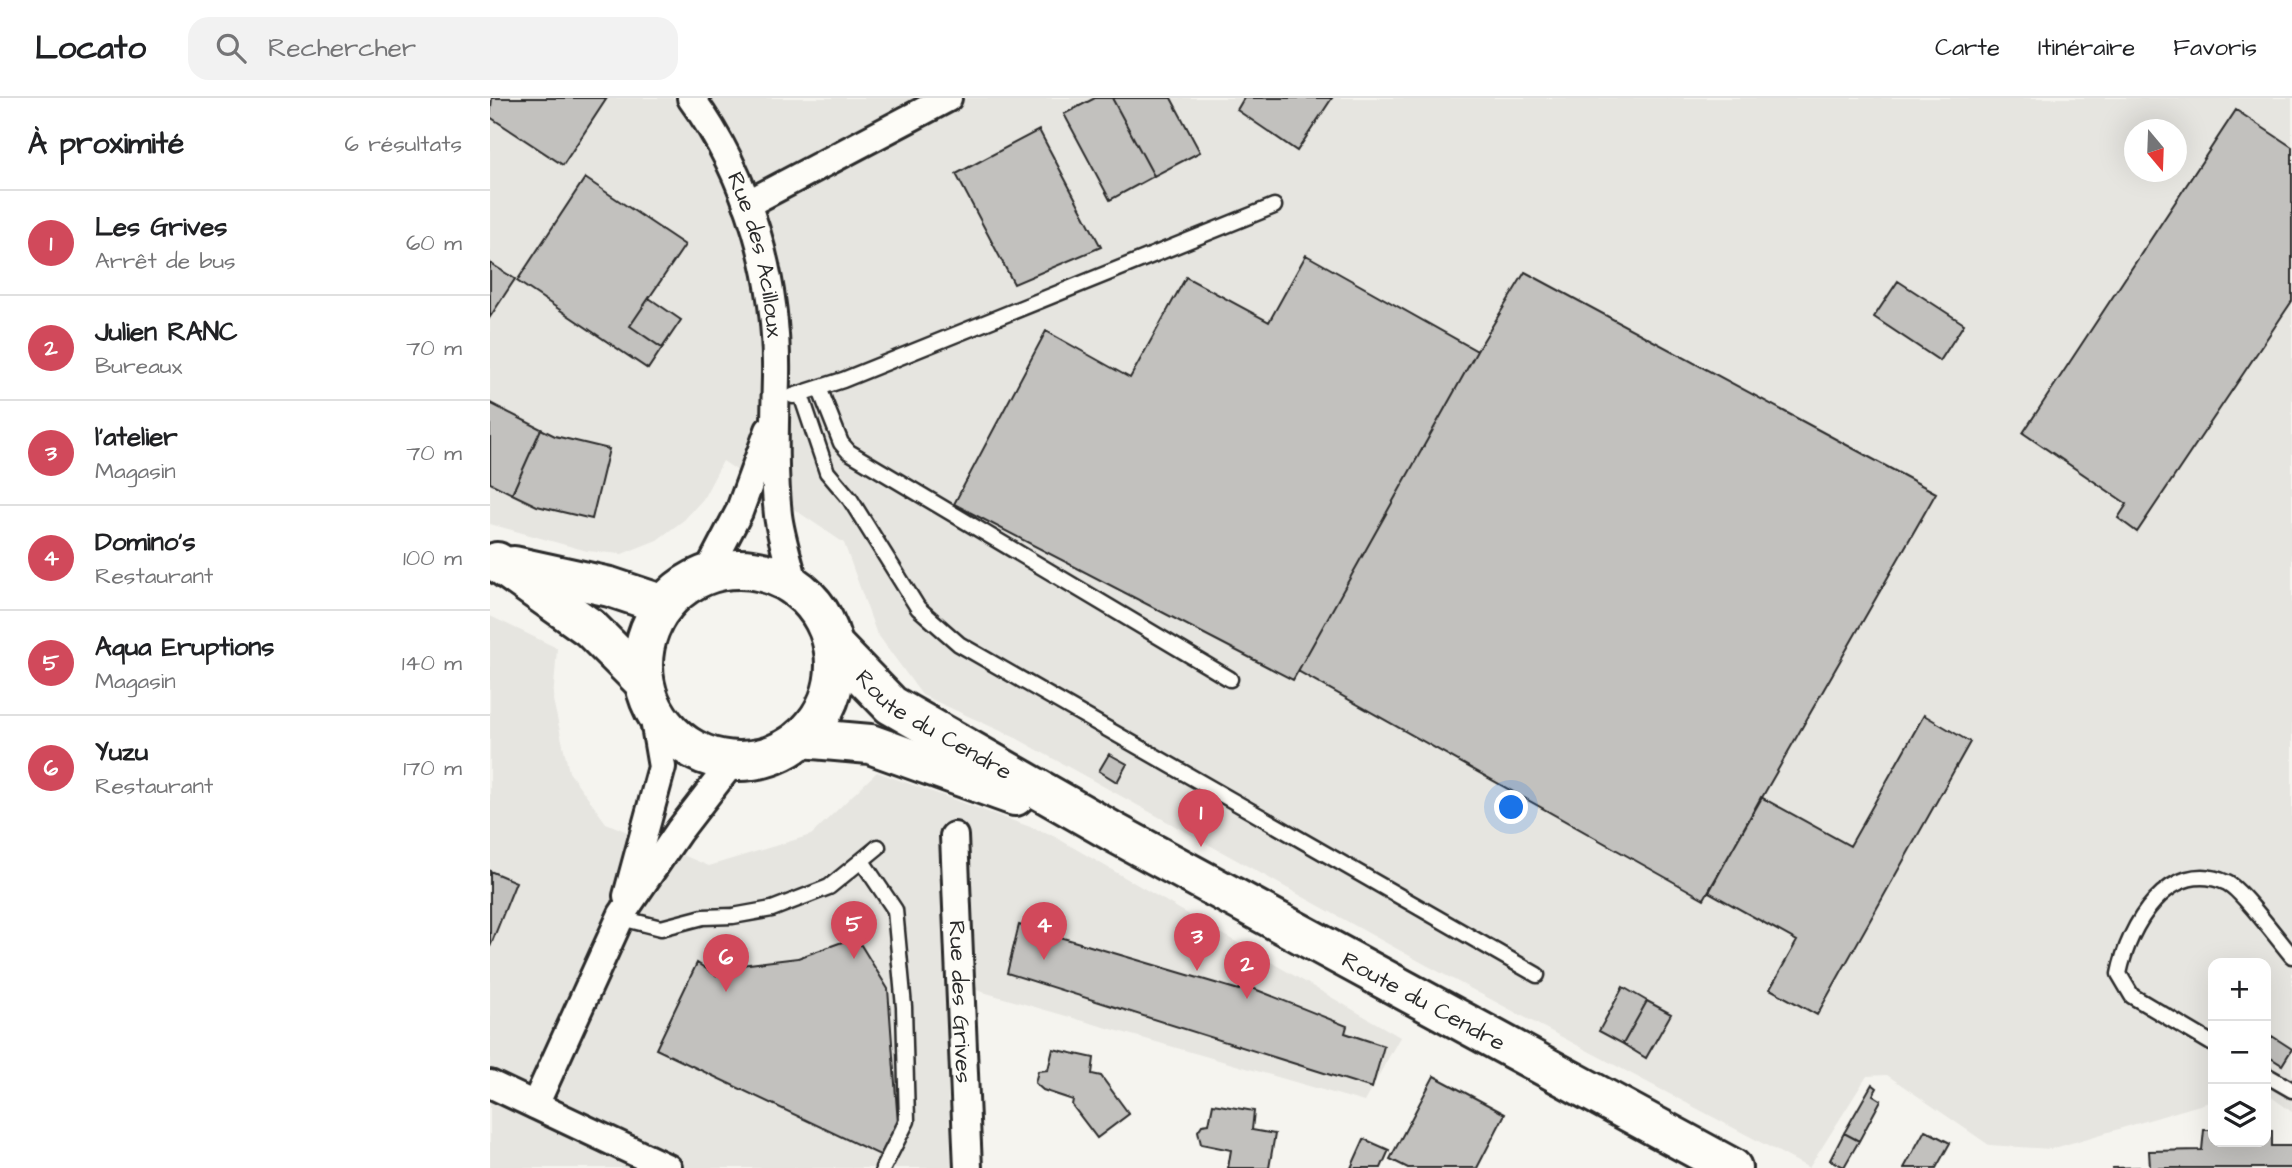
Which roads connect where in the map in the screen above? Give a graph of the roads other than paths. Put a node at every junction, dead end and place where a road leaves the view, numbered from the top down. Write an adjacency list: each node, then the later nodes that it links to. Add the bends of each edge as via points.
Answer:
1 (691, 98): 3 (street, Rue des Acilloux, via 729,159)
2 (948, 98): 3 (street)
3 (747, 204): 7 (street, Rue des Acilloux, via 768,278 774,330)
4 (1274, 206): 5 (lane)
5 (820, 390): 6 (lane); 13 (lane, via 849,452)
6 (801, 395): 7 (lane); 23 (lane, via 827,472 934,625 1007,673)
7 (773, 411): 9 (street, Rue des Acilloux, via 739,512); 10 (street, Rue des Acilloux, via 778,517)
8 (494, 561): 11 (main road, via 610,587); 14 (main road, via 590,628)
9 (706, 575): 10 (main road, via 743,569); 11 (main road, via 676,592)
10 (795, 587): 12 (main road, via 820,613)
11 (664, 605): 14 (main road, via 646,641 642,666)
12 (833, 645): 15 (main road, via 830,696); 17 (main road, Route du Cendre, via 891,705)
13 (1230, 679)
14 (648, 695): 16 (main road, via 661,722 685,746); 21 (street, via 662,766)
15 (802, 738): 16 (main road, via 770,756); 17 (main road, Route du Cendre, via 870,744)
16 (733, 761): 21 (street)
17 (1115, 833): 32 (main road, Route du Cendre)
18 (954, 836): 31 (street, Rue des Grives)
19 (878, 848): 20 (lane)
20 (862, 861): 21 (lane, via 829,887 772,909 703,917 667,928); 30 (lane, via 895,910 904,1007 906,1121)
21 (621, 916): 28 (street)
22 (2292, 956): 24 (lane, via 2229,883 2203,877 2175,883 2147,908 2124,948 2119,974 2132,996)
23 (1537, 975)
24 (2208, 1041)
25 (2271, 1078): 27 (lane)
26 (490, 1084): 28 (street)
27 (2292, 1090)
28 (535, 1105): 29 (street)
29 (668, 1168)
30 (883, 1168)
31 (968, 1168)
32 (1732, 1168)

